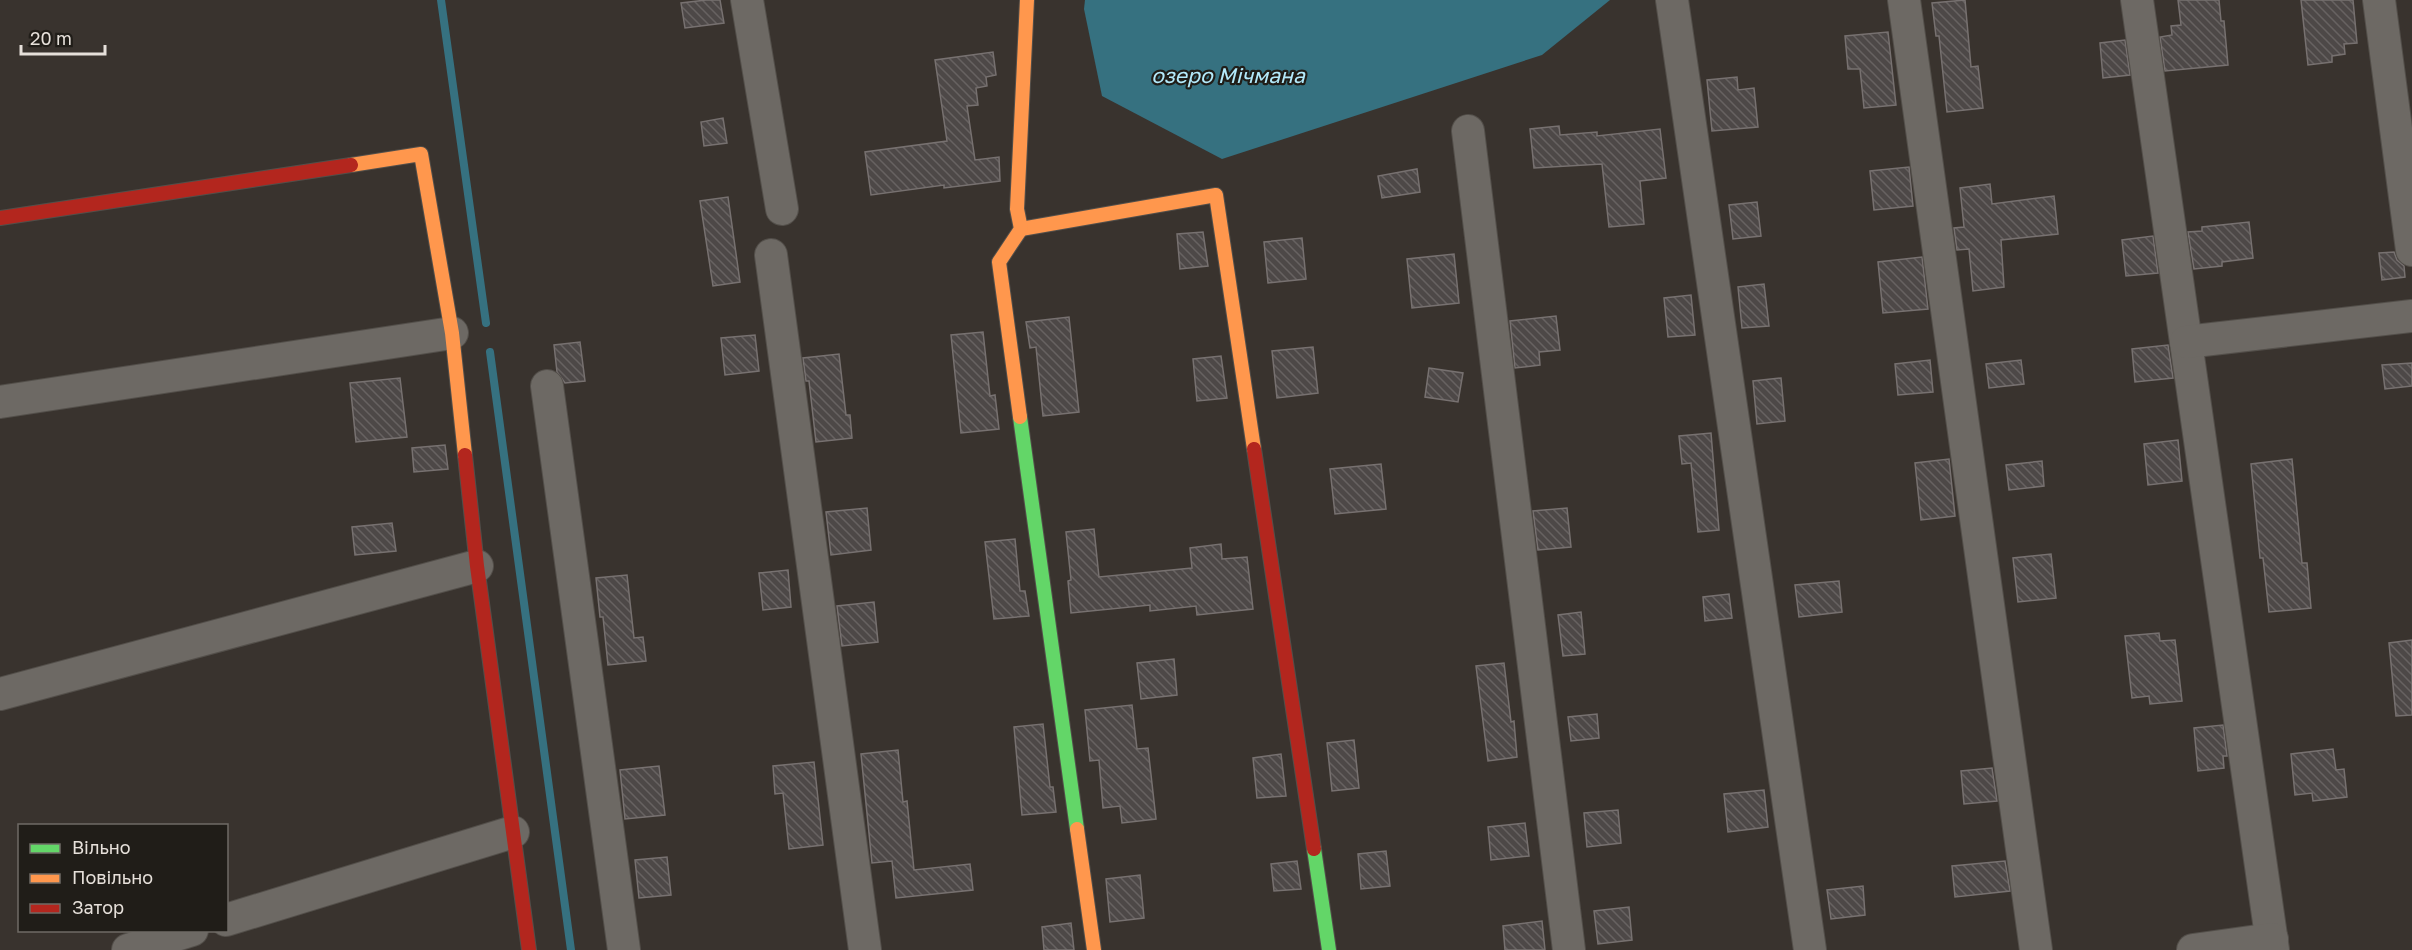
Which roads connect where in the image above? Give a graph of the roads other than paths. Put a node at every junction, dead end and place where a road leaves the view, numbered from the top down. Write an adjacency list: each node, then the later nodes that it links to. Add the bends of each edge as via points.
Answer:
1 (747, 0): 8 (street)
2 (1027, 0): 10 (street, via 1017,209)
3 (1672, 0): 31 (street)
4 (1904, 0): 32 (street)
5 (2137, 0): 15 (street)
6 (2379, 0): 11 (street)
7 (1468, 131): 30 (street)
8 (782, 209)
9 (0, 218): 14 (street, via 421,154)
10 (1021, 229): 28 (street, via 999,262); 29 (street, via 1216,195)
11 (2412, 250)
12 (771, 255): 27 (street)
13 (2412, 316): 15 (street)
14 (452, 333): 17 (street); 18 (street)
15 (2186, 342): 23 (street)
16 (547, 386): 26 (street)
17 (0, 402)
18 (477, 566): 19 (street); 20 (street)
19 (0, 694)
20 (513, 832): 21 (street); 25 (street)
21 (228, 919)
22 (186, 932): 24 (street)
23 (2273, 945): 33 (street)
24 (128, 950)
25 (529, 950)
26 (624, 950)
27 (865, 950)
28 (1094, 950)
29 (1329, 950)
30 (1569, 950)
31 (1810, 950)
32 (2036, 950)
33 (2193, 950)

